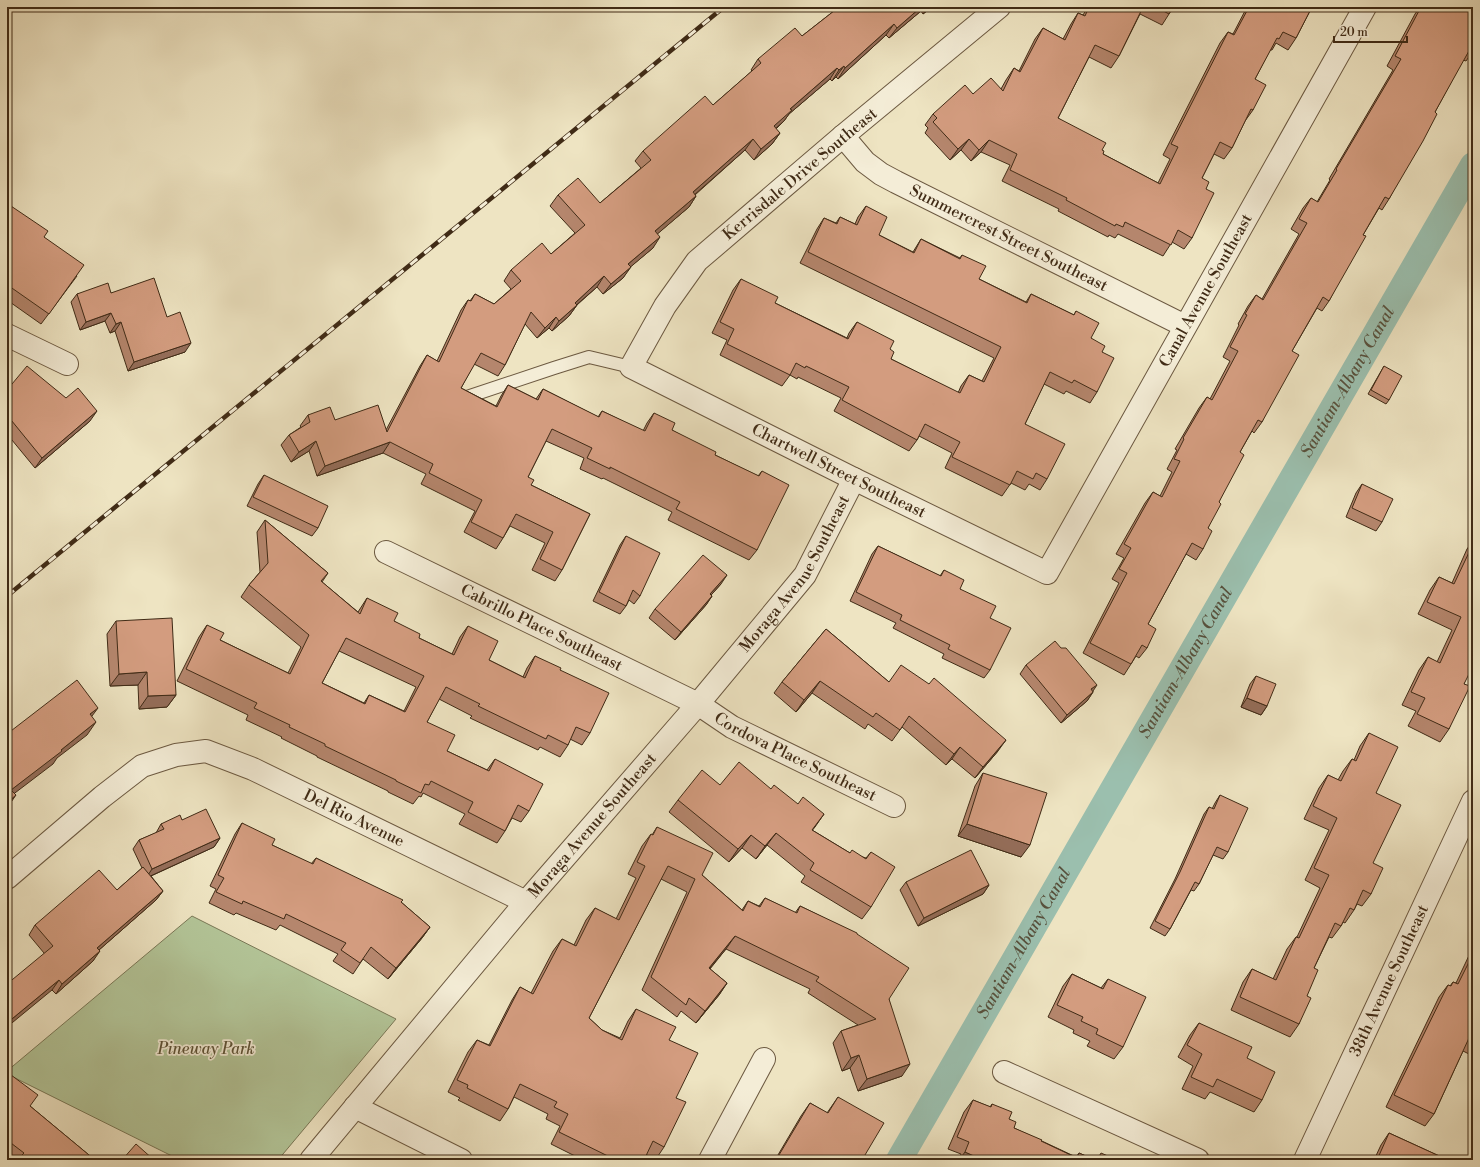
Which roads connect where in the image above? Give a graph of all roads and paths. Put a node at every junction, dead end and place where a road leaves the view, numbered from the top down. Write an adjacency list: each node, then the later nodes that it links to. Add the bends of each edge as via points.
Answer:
1 (999, 7): 3 (street, Kerrisdale Drive Southeast)
2 (1365, 7): 4 (street, Canal Avenue Southeast)
3 (843, 136): 4 (street, Summercrest Street Southeast, via 865,162 896,182); 7 (street, Kerrisdale Drive Southeast, via 697,261 665,306)
4 (1185, 326): 11 (street, Canal Avenue Southeast)
5 (7, 335): 6 (street)
6 (67, 364)
7 (631, 366): 8 (lane, via 590,357); 9 (street, Chartwell Street Southeast)
8 (468, 397)
9 (854, 479): 11 (street, Chartwell Street Southeast); 12 (street, Moraga Avenue Southeast, via 805,575)
10 (386, 552): 12 (street, Cabrillo Place Southeast)
11 (1047, 573)
12 (698, 704): 14 (street, Cordova Place Southeast, via 732,727); 16 (street, Moraga Avenue Southeast)
13 (1473, 801): 24 (street, 38th Avenue Southeast)
14 (894, 806)
15 (7, 878): 16 (street, Del Rio Avenue, via 142,766 206,751 253,769)
16 (526, 902): 19 (street, Moraga Avenue Southeast)
17 (764, 1059): 22 (street)
18 (1004, 1072): 23 (street)
19 (355, 1107): 20 (street, Moraga Avenue Southeast); 21 (street)
20 (311, 1160)
21 (461, 1160)
22 (710, 1160)
23 (1198, 1160)
24 (1305, 1160)

